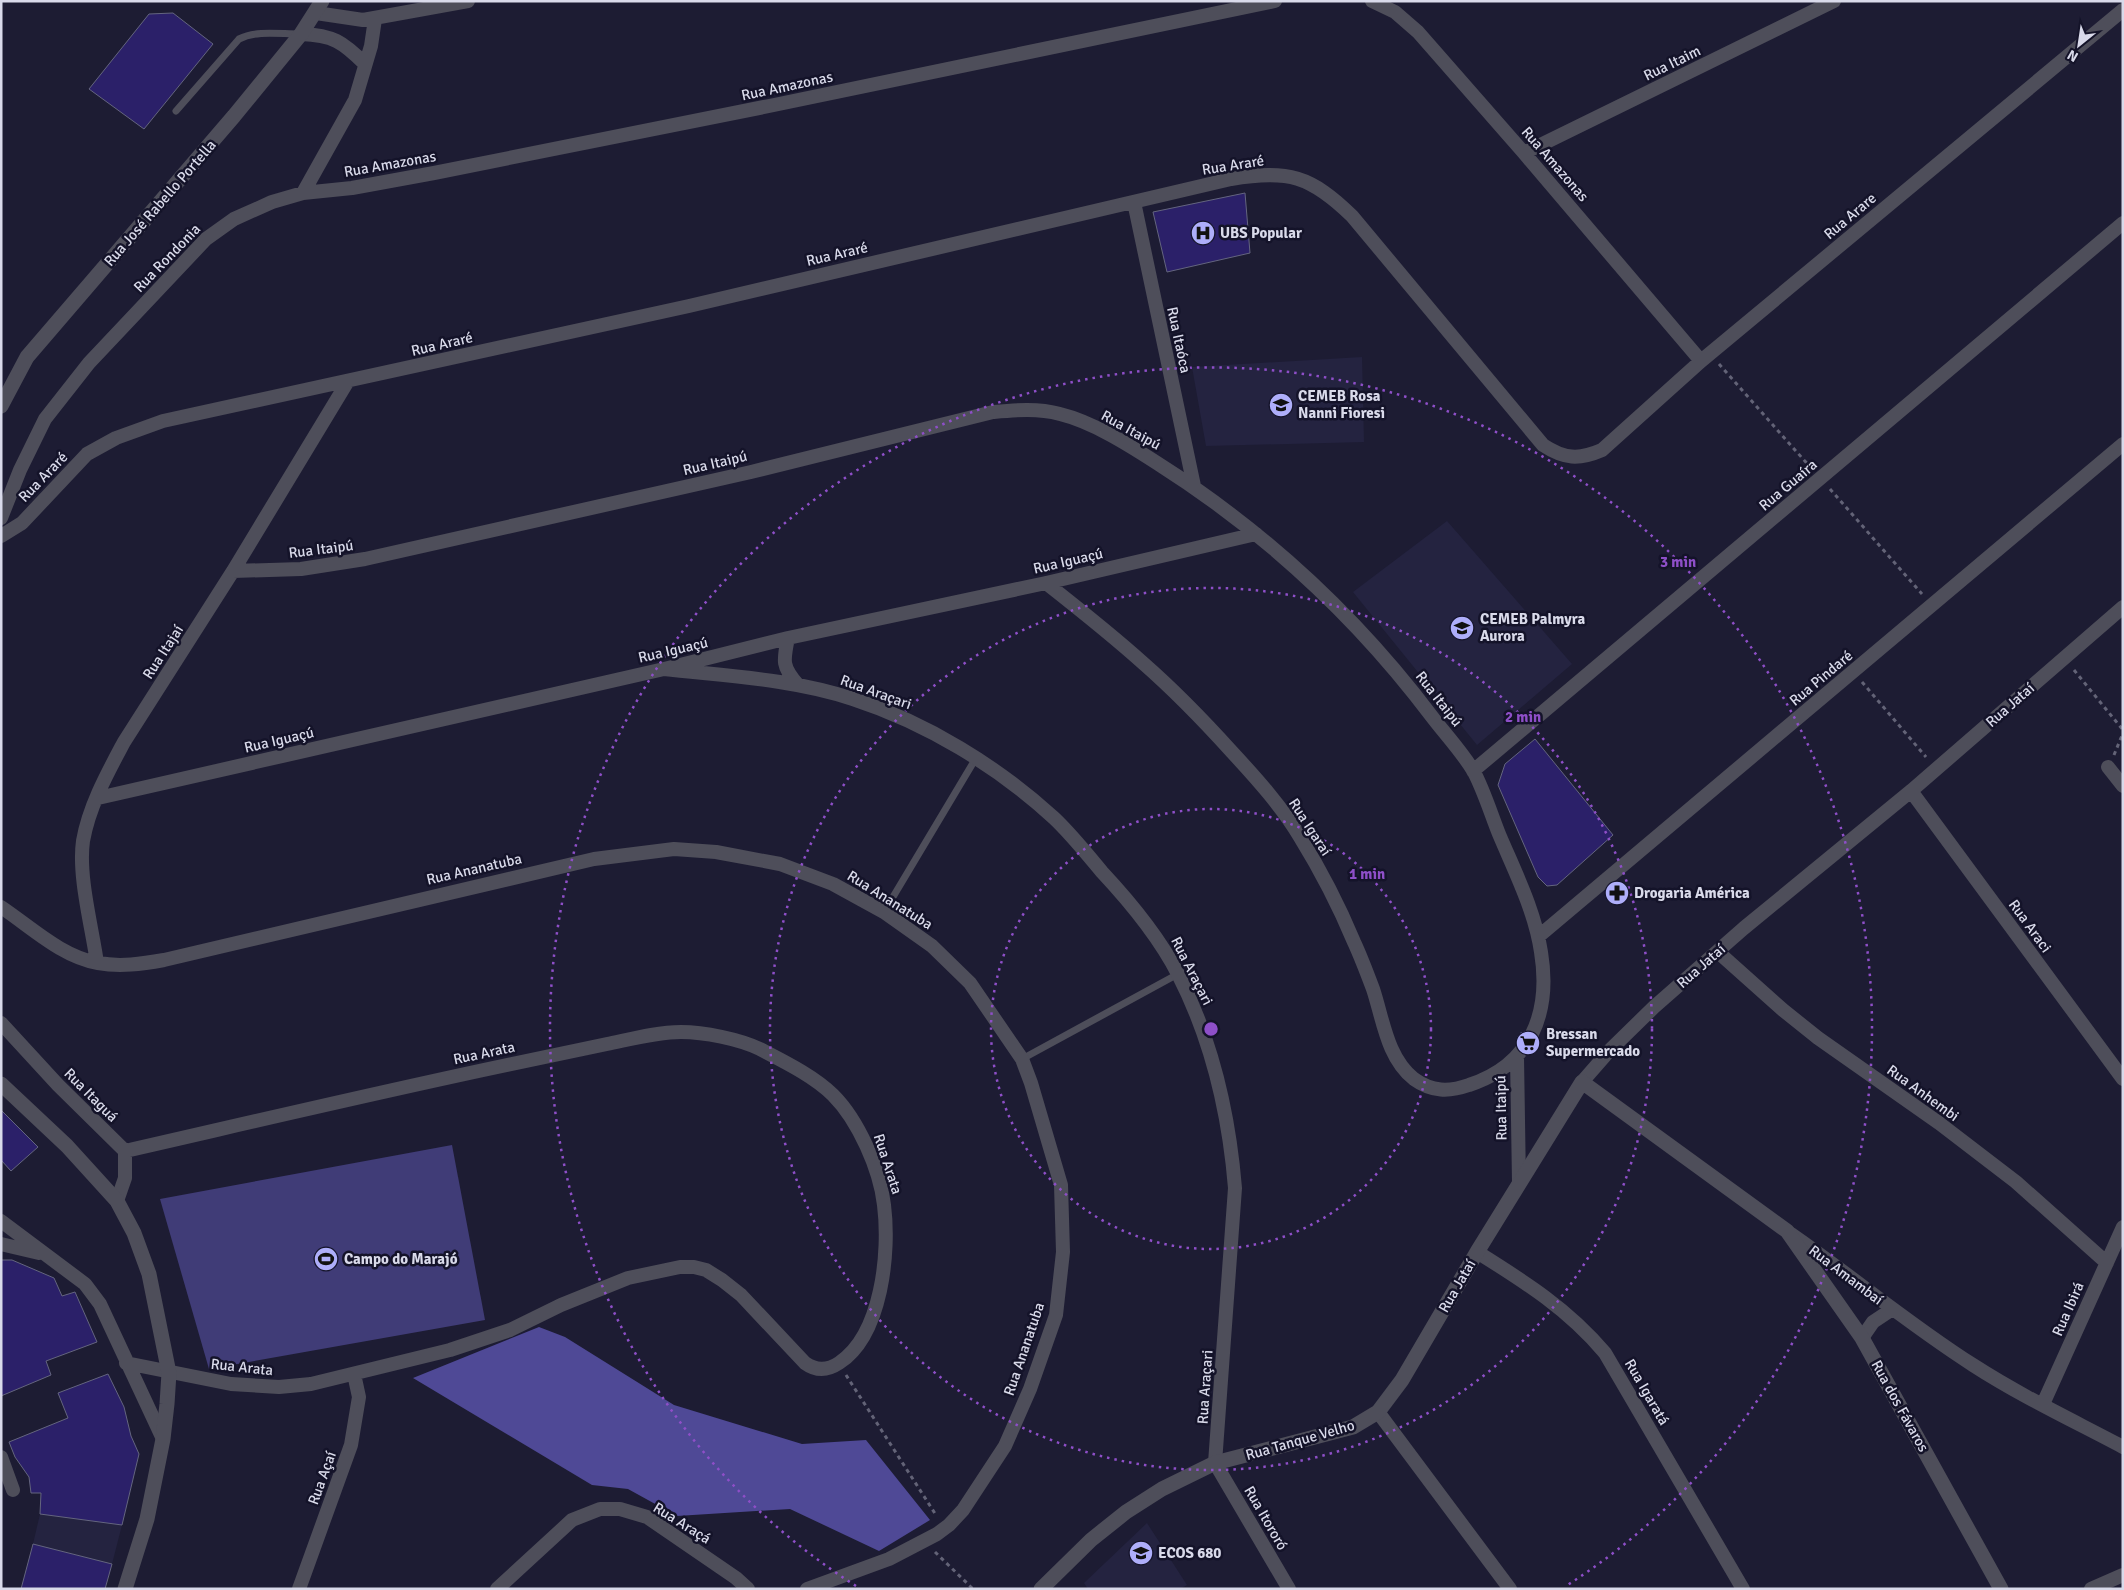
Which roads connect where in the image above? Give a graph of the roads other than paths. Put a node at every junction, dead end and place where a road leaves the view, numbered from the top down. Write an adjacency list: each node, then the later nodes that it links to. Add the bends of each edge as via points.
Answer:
1 (468, 1): 8 (street)
2 (1274, 1): 13 (street, Rua Amazonas, via 443,171 352,188)
3 (1372, 1): 12 (street, Rua Amazonas, via 1395,12 1418,32)
4 (1834, 1): 5 (street, Rua Itaim)
5 (1815, 5): 12 (street, Rua Itaim)
6 (319, 7): 8 (street, via 353,20); 9 (street, Rua José Rabello Portella)
7 (2123, 10): 17 (street, Rua Arare)
8 (375, 19): 10 (street)
9 (301, 34): 10 (street, via 334,38); 11 (lane, via 257,33 239,39); 16 (street, Rua José Rabello Portella)
10 (365, 64): 13 (street, via 355,100)
11 (176, 111)
12 (1524, 153): 17 (street, Rua Amazonas)
13 (303, 193): 24 (street, Rua Rondonia, via 234,218 206,240 95,357 45,419)
14 (1134, 202): 18 (street, Rua Araré); 22 (street, Rua Araré, via 1260,174 1284,174 1307,181 1332,196 1352,216 1543,445 1570,457); 23 (street, Rua Itaóca)
15 (2123, 223): 35 (street, Rua Guaíra)
16 (27, 357): 19 (street); 20 (street, Rua José Rabello Portella)
17 (1701, 361): 22 (street, Rua Arare)
18 (348, 381): 26 (street, Rua Araré, via 164,421 116,438 88,454 22,522); 27 (street, Rua Itajaí)
19 (1, 384)
20 (1, 406)
21 (2123, 444): 41 (street, Rua Pindaré)
22 (1602, 450)
23 (1194, 486): 25 (street, Rua Itaipú); 27 (street, Rua Itaipú, via 1133,447 1079,421 1053,412 1029,409 994,412 751,472 365,559 301,569)
24 (1, 518)
25 (1256, 534): 28 (street, Rua Iguaçú); 35 (street, Rua Itaipú, via 1290,562 1366,637)
26 (1, 536)
27 (234, 571): 38 (street, Rua Itajaí, via 124,742)
28 (1046, 583): 30 (street, Rua Iguaçú); 46 (street, Rua Igaraí, via 1143,663 1197,714 1258,780 1299,834 1334,897 1372,988 1388,1039 1398,1062 1410,1076 1441,1091 1456,1089 1498,1074)
29 (2123, 607): 37 (street, Rua Jataí)
30 (788, 638): 31 (street, Rua Iguaçú); 32 (street, via 785,667)
31 (664, 669): 32 (street, Rua Araçari); 38 (street, Rua Iguaçú)
32 (798, 685): 33 (street, Rua Araçari, via 852,698 905,719)
33 (976, 758): 40 (lane); 44 (street, Rua Araçari, via 1055,818 1124,896)
34 (2108, 767): 36 (street)
35 (1473, 770): 41 (street, Rua Itaipú)
36 (2123, 786)
37 (1911, 791): 42 (street, Rua Jataí); 48 (street, Rua Araci)
38 (98, 798): 43 (street, Rua Itajaí, via 87,824 82,868)
39 (1, 906): 43 (street, Rua Ananatuba, via 54,944)
40 (884, 912): 43 (street, Rua Ananatuba, via 833,884 780,864 716,852 674,849 594,859 164,960 125,965); 47 (street, Rua Ananatuba, via 932,946 970,983)
41 (1539, 936): 46 (street, Rua Itaipú, via 1544,994 1539,1019)
42 (1718, 952): 49 (street, Rua Jataí, via 1654,1007); 60 (street, Rua Anhembi, via 1818,1038 2016,1182)
43 (97, 963)
44 (1178, 974): 47 (lane); 71 (street, Rua Araçari, via 1202,1028 1219,1083 1232,1151 1235,1188)
45 (1, 1023): 51 (street, Rua Itaguá)
46 (1516, 1057): 52 (street, Rua Itaipú)
47 (1022, 1059): 78 (street, Rua Ananatuba, via 1062,1185 1063,1252 1056,1315 1030,1389 1005,1446 963,1510 949,1525 889,1559)
48 (2123, 1079)
49 (1582, 1082): 52 (street, Rua Jataí); 56 (street, Rua Amambaí)
50 (1, 1084): 53 (street)
51 (125, 1152): 53 (street, via 126,1178); 65 (street, Rua Arata, via 380,1092 636,1038 682,1032 756,1047 799,1070 833,1095 861,1134 877,1173 884,1204 887,1249 880,1294 865,1334 859,1346 836,1365 825,1369 811,1368 741,1295 706,1270 687,1267 628,1278 510,1330 450,1350)
52 (1519, 1183): 58 (street, Rua Jataí)
53 (118, 1200): 64 (street, via 149,1274)
54 (1, 1221): 59 (street)
55 (2123, 1227): 60 (street, Rua Ibirá)
56 (1787, 1231): 61 (street, Rua Amambaí); 62 (street, Rua dos Fávaros)
57 (1, 1244): 59 (street)
58 (1477, 1252): 67 (street, Rua Jataí, via 1402,1380); 82 (street, Rua Igaratá, via 1534,1287 1588,1332 1605,1353)
59 (47, 1255): 63 (street, via 85,1284 95,1297)
60 (2106, 1263): 66 (street, Rua Ibirá)
61 (1891, 1310): 62 (street, via 1873,1322); 66 (street, Rua Amambaí, via 2002,1383)
62 (1862, 1338): 83 (street, Rua dos Fávaros)
63 (126, 1363): 64 (street, Rua Arata); 68 (street)
64 (169, 1373): 65 (street, Rua Arata, via 231,1384 279,1387 311,1384); 68 (street)
65 (354, 1374): 75 (street, Rua Açaí, via 359,1397 351,1444)
66 (2043, 1404): 69 (street, Rua Amambaí)
67 (1378, 1412): 71 (street, Rua Tanque Velho, via 1353,1427); 81 (street)
68 (163, 1439): 74 (street, via 147,1519)
69 (2123, 1447)
70 (1, 1457): 72 (street)
71 (1215, 1464): 79 (street, Rua Tanque Velho, via 1162,1489 1126,1512 1091,1540); 80 (street, Rua Itororó)
72 (13, 1490)
73 (2123, 1575): 84 (street)
74 (125, 1589)
75 (299, 1589)
76 (497, 1589): 77 (street, Rua Araçá, via 572,1520 600,1509 620,1509 647,1517)
77 (748, 1589)
78 (807, 1589)
79 (1041, 1589)
80 (1288, 1589)
81 (1510, 1589)
82 (1743, 1589)
83 (2001, 1589)
84 (2091, 1589)

